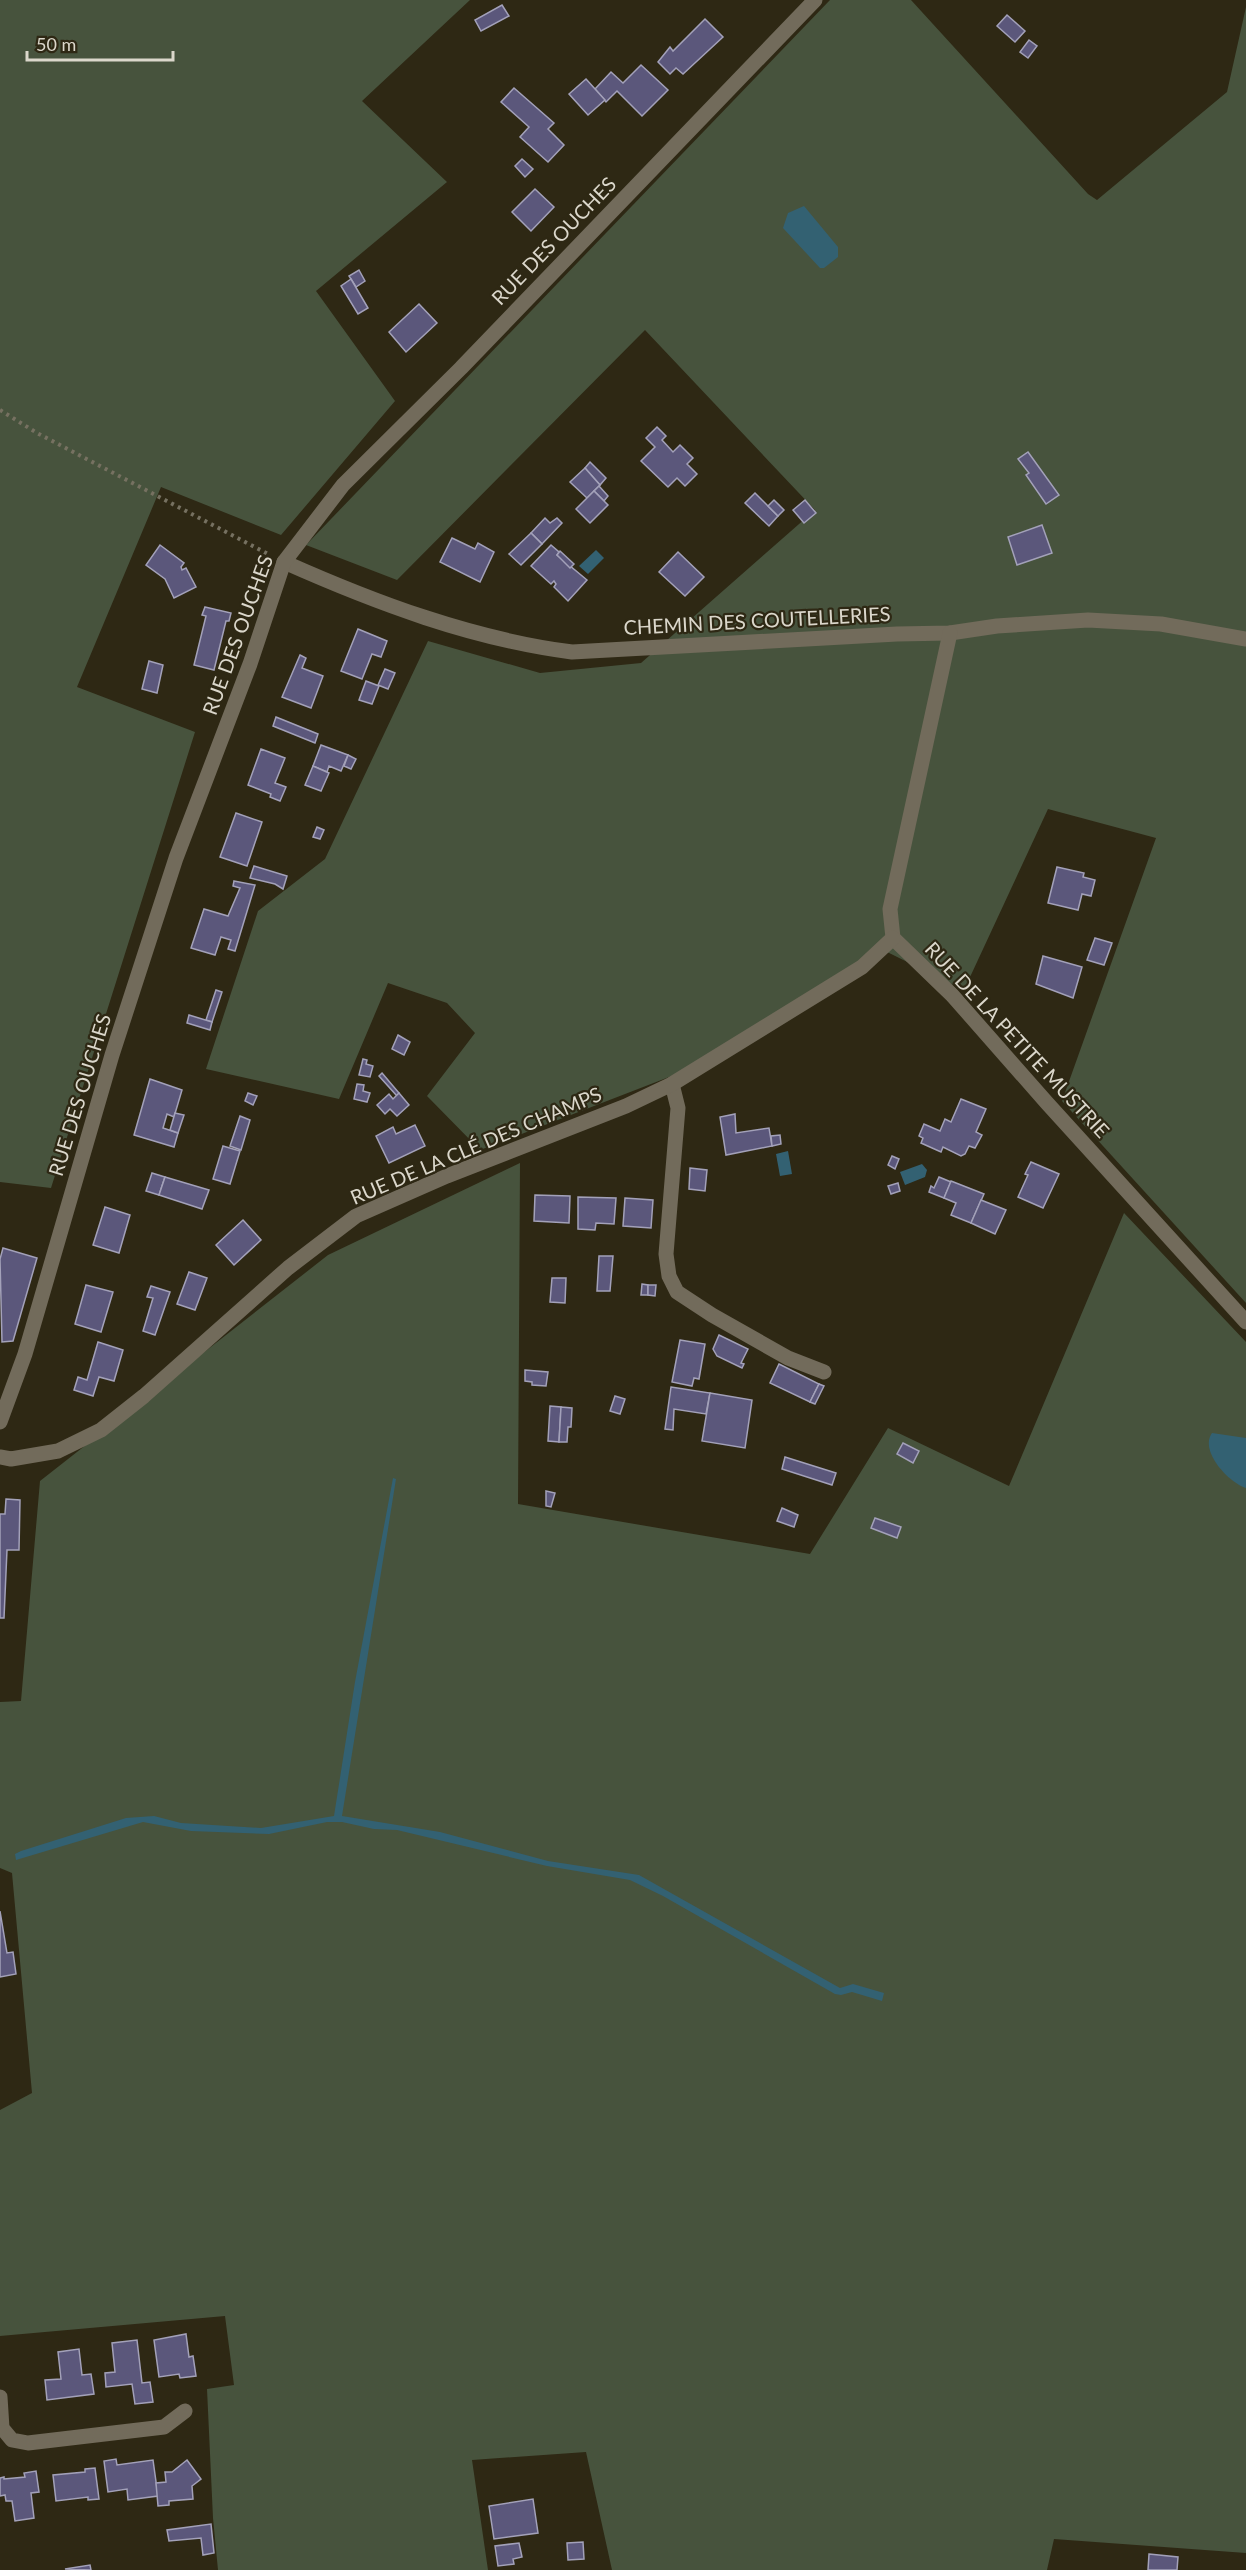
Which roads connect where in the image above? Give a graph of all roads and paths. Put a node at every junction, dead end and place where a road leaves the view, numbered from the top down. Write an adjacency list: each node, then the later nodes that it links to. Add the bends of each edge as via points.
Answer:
1 (815, 0): 3 (street, RUE DES OUCHES, via 343,485)
2 (0, 410): 3 (path)
3 (284, 562): 4 (street, CHEMIN DES COUTELLERIES, via 452,627 572,652); 10 (street, RUE DES OUCHES, via 250,664 176,858 112,1055 26,1354)
4 (950, 633): 5 (street, CHEMIN DES COUTELLERIES, via 1099,620 1161,624); 6 (street, via 890,909)
5 (1246, 639)
6 (893, 938): 7 (street, RUE DE LA CLÉ DES CHAMPS, via 862,967); 8 (street, RUE DE LA PETITE MUSTRIE, via 952,995)
7 (672, 1084): 9 (street, via 678,1108 666,1254 676,1292 788,1358); 11 (street, RUE DE LA CLÉ DES CHAMPS, via 626,1107 447,1176 356,1216 288,1268 101,1430 58,1451 11,1459)
8 (1246, 1322)
9 (824, 1372)
10 (0, 1422)
11 (0, 1457)
12 (0, 2397): 13 (street, via 2,2428 12,2440 28,2443 164,2427)
13 (185, 2411)

